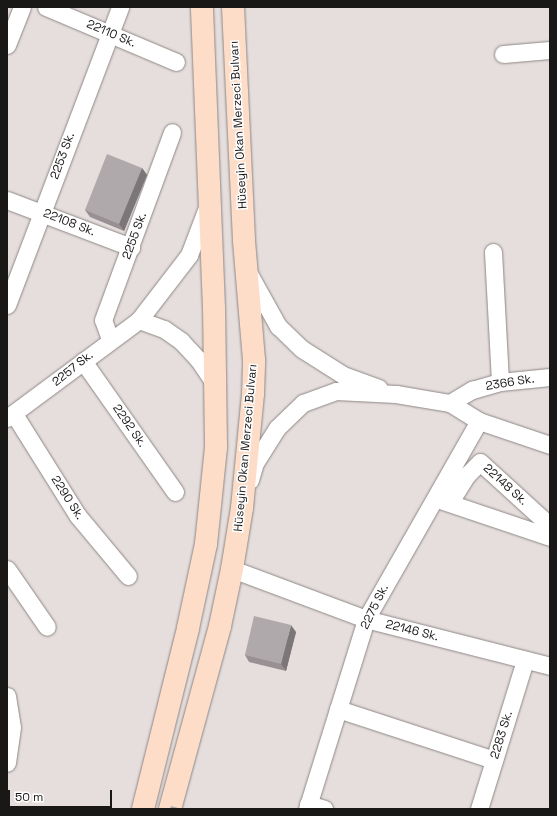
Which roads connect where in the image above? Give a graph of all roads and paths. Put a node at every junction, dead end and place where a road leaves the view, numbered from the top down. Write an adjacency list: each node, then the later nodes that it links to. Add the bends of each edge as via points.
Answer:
1 (22, 7): 7 (street)
2 (46, 7): 6 (street, 22110 Sk.)
3 (120, 7): 6 (street, 2253 Sk.)
4 (202, 7): 12 (main road)
5 (234, 7): 17 (main road, Hüseyin Okan Merzeci Bulvarı, via 244,240)
6 (109, 32): 10 (street, 22110 Sk.); 14 (street, 2253 Sk.)
7 (7, 45)
8 (550, 50): 9 (street)
9 (504, 54)
10 (176, 62)
11 (172, 132): 15 (street, 2255 Sk.)
12 (210, 199): 19 (street, 2257 Sk., via 189,255); 24 (main road)
13 (7, 200): 14 (street, 22108 Sk.)
14 (42, 212): 15 (street, 22108 Sk.); 18 (street, 2253 Sk.)
15 (131, 247): 20 (street, 2255 Sk., via 102,320)
16 (493, 252): 23 (street)
17 (248, 273): 25 (street, via 278,326 302,349 343,375); 32 (main road, Hüseyin Okan Merzeci Bulvarı, via 254,360)
18 (7, 305)
19 (139, 320): 20 (street, 2257 Sk.); 24 (street, via 164,329 181,341 198,359)
20 (110, 339): 21 (street, 2257 Sk.)
21 (83, 361): 27 (street, 2257 Sk.); 30 (street, 2292 Sk.)
22 (550, 377): 23 (street, 2366 Sk.)
23 (500, 382): 26 (street, 2366 Sk., via 472,390)
24 (216, 386): 47 (main road, via 216,447 206,544)
25 (396, 394): 26 (street); 32 (street, via 336,391 303,403 277,428 254,463)
26 (450, 404): 28 (street)
27 (10, 416): 37 (street, 2290 Sk., via 78,516)
28 (479, 421): 29 (street); 31 (street, 2275 Sk.)
29 (550, 445)
30 (175, 492)
31 (442, 500): 33 (street, 22148 Sk., via 480,462); 34 (street); 38 (street, 2275 Sk.)
32 (242, 508): 36 (main road, Hüseyin Okan Merzeci Bulvarı)
33 (550, 526)
34 (550, 537)
35 (7, 569): 39 (street)
36 (232, 569): 38 (street, 22146 Sk.); 48 (main road, Hüseyin Okan Merzeci Bulvarı, via 220,626)
37 (128, 576)
38 (366, 619): 40 (street, 22146 Sk.); 43 (street, 2275 Sk.)
39 (47, 627)
40 (525, 660): 41 (street, 22146 Sk.); 44 (street, 2283 Sk.)
41 (550, 666)
42 (8, 698): 45 (street, via 12,726)
43 (338, 709): 44 (street); 46 (street, 2275 Sk.)
44 (494, 760): 50 (street, 2283 Sk.)
45 (7, 763)
46 (308, 806): 49 (street)
47 (143, 809)
48 (170, 809)
49 (324, 809)
50 (480, 809)

